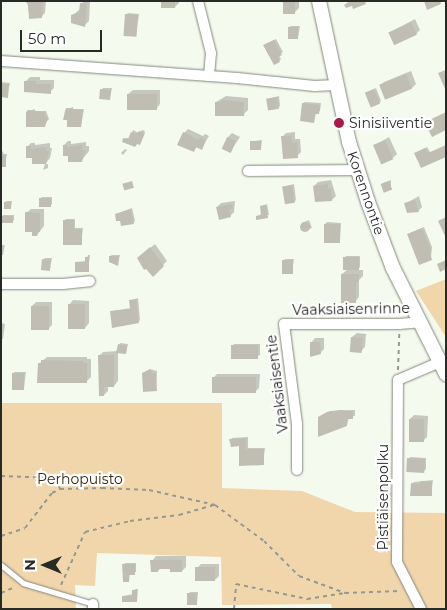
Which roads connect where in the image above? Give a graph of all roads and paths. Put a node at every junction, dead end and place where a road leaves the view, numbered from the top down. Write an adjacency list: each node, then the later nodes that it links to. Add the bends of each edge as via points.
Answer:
1 (198, 1): 4 (street, via 211,53)
2 (319, 1): 5 (street, Korennontie)
3 (1, 61): 4 (street)
4 (210, 76): 5 (street)
5 (336, 85): 6 (street, Korennontie)
6 (358, 170): 7 (street); 10 (street, Korennontie, via 393,268)
7 (248, 171)
8 (90, 281): 9 (street)
9 (1, 284)
10 (420, 322): 12 (street, Vaaksiaisenrinne); 13 (street, Korennontie)
11 (284, 324): 12 (street, Vaaksiaisenrinne); 15 (street, Vaaksiaisentie, via 297,424)
12 (399, 324): 14 (path)
13 (443, 368): 14 (street)
14 (398, 380): 22 (street, Pistiäisenpolku, via 397,562)
15 (297, 470)
16 (1, 476): 17 (path, via 56,478)
17 (60, 489): 18 (path, via 149,490); 19 (path, via 52,493 25,528)
18 (215, 505): 24 (path, via 264,541 299,576); 25 (path, via 85,532)
19 (1, 536)
20 (1, 565): 21 (lane)
21 (23, 583): 23 (path); 25 (lane)
22 (410, 590): 24 (path); 28 (street, Pistiäisenpolku)
23 (1, 593)
24 (345, 593): 27 (path, via 307,599 236,584)
25 (57, 594): 26 (lane)
26 (93, 606)
27 (234, 609)
28 (421, 609)

